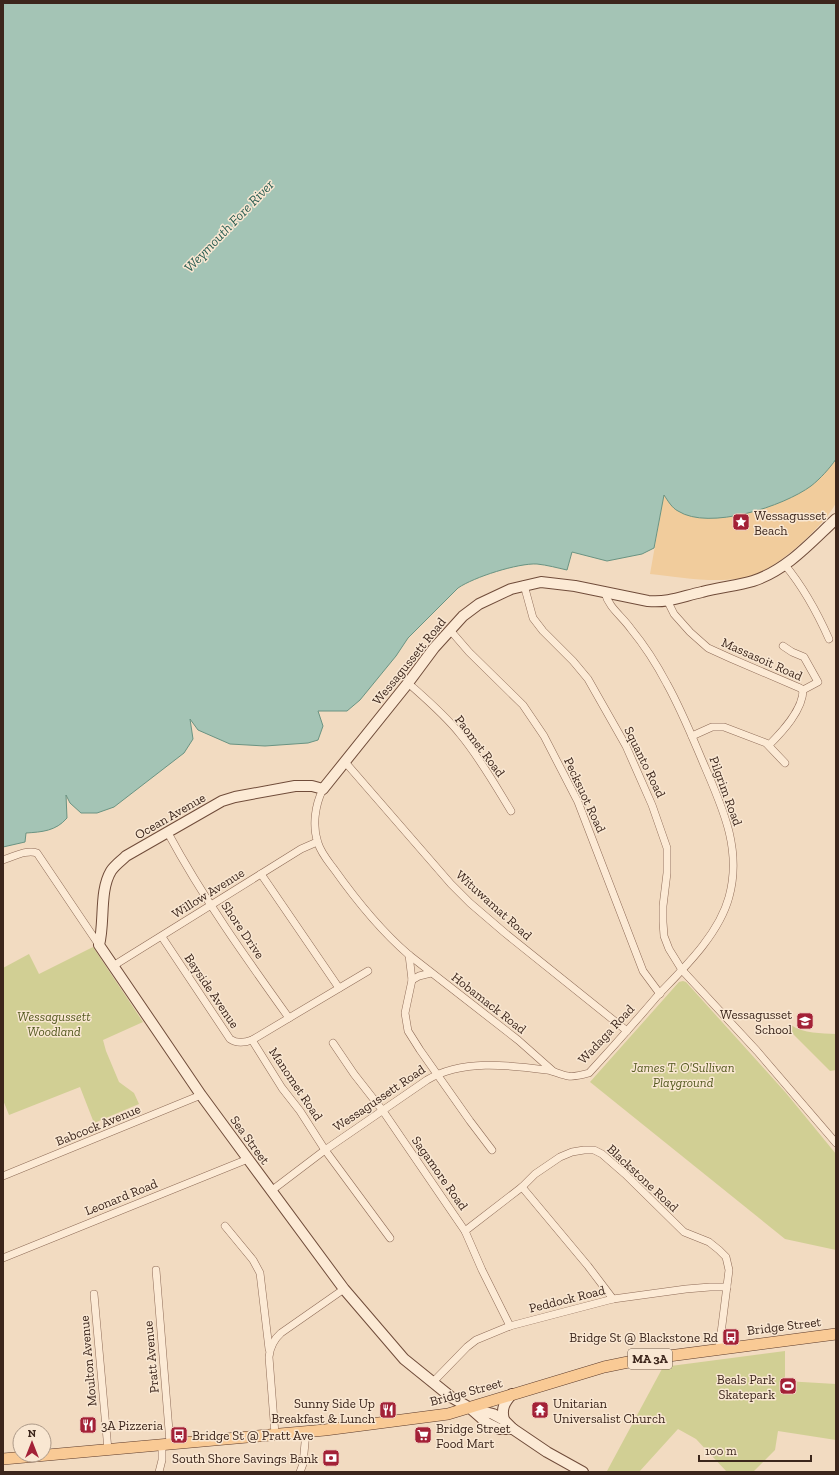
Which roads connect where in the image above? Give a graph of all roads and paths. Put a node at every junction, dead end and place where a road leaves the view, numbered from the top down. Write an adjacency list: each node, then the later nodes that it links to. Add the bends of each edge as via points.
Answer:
1 (836, 518): 2 (street, Wessagussett Road)
2 (785, 565): 5 (street, Wessagussett Road, via 754,581 704,591); 7 (street, via 808,596)
3 (524, 585): 4 (street, Wessagussett Road, via 548,582); 6 (street, Wessagussett Road, via 495,595 479,604 462,616); 26 (street, Squanto Road, via 533,618 588,679 626,746 652,805 667,848 663,906 664,936)
4 (605, 593): 5 (street, Wessagussett Road); 11 (street, Pilgrim Road, via 611,606 630,627 657,666)
5 (668, 602): 10 (street, Massasoit Road, via 672,611 690,632 708,648)
6 (450, 630): 9 (street, Wessagussett Road); 31 (street, Pecksuot Road, via 524,705 544,736 578,802 643,971)
7 (829, 639)
8 (783, 646): 10 (street, via 804,658 818,682)
9 (408, 682): 13 (street, Wessagussett Road); 16 (street, Paomet Road, via 460,734)
10 (803, 690): 12 (street, Massasoit Road, via 789,723)
11 (692, 736): 12 (street, via 720,726); 26 (street, Pilgrim Road, via 725,813 734,868 724,912 710,936)
12 (768, 745): 14 (street)
13 (345, 762): 15 (street, Wessagussett Road); 33 (street, Wituwamat Road, via 450,884 505,933)
14 (785, 763)
15 (323, 789): 17 (street, Ocean Avenue, via 304,785 235,797 222,801); 18 (street, Wessagussett Road, via 316,808)
16 (511, 811)
17 (168, 833): 21 (street, Shore Drive); 23 (street, Ocean Avenue, via 126,856 111,872 104,892 103,928)
18 (317, 842): 20 (street, Willow Avenue); 24 (street, Wessagussett Road, via 346,886 392,940)
19 (3, 860): 23 (street, Sea Street, via 30,852 37,853)
20 (261, 874): 21 (street, Willow Avenue); 30 (street)
21 (211, 906): 22 (street, Willow Avenue); 32 (street, Shore Drive)
22 (162, 937): 25 (street, Willow Avenue); 34 (street, Bayside Avenue, via 230,1039 240,1043)
23 (99, 945): 25 (street, Sea Street)
24 (409, 955): 28 (street, Hobamack Road); 29 (street, Wessagussett Road)
25 (113, 966): 38 (street, Sea Street)
26 (682, 970): 31 (street, Wadaga Road); 40 (street)
27 (368, 971): 30 (street)
28 (431, 973): 29 (street); 36 (street, Hobamack Road)
29 (412, 980): 37 (street, Wessagussett Road, via 406,1005 406,1023 412,1038)
30 (339, 988): 32 (street)
31 (660, 994): 33 (street, Wadaga Road)
32 (289, 1018): 34 (street)
33 (627, 1031): 36 (street, Wadaga Road, via 589,1073 567,1076)
34 (252, 1040): 41 (street, Manomet Road)
35 (333, 1043): 39 (street, Sagamore Road)
36 (554, 1071): 37 (street, Wadaga Road, via 522,1067 471,1066)
37 (437, 1074): 39 (street, Wessagussett Road); 42 (street)
38 (202, 1095): 43 (street, Sea Street); 44 (street, Babcock Avenue)
39 (383, 1111): 41 (street, Wessagussett Road); 48 (street, Sagamore Road)
40 (836, 1143)
41 (326, 1150): 46 (street, Wessagussett Road); 49 (street, Manomet Road)
42 (492, 1150)
43 (248, 1159): 46 (street, Sea Street); 50 (street, Leonard Road)
44 (3, 1176)
45 (522, 1187): 48 (street, Blackstone Road); 52 (street, Blackstone Road, via 535,1174 560,1157 572,1152 594,1150 625,1174 684,1232 709,1242 726,1257 729,1270); 55 (street)
46 (271, 1191): 53 (street, Sea Street)
47 (226, 1226): 59 (street, via 260,1273)
48 (465, 1231): 56 (street, Sagamore Road)
49 (390, 1238)
50 (3, 1258)
51 (156, 1270): 67 (street, Pratt Avenue)
52 (727, 1287): 55 (street, Peddock Road, via 692,1288); 58 (street, Blackstone Road)
53 (344, 1289): 59 (street, via 281,1333 275,1339); 60 (street, Sea Street, via 404,1359)
54 (94, 1294): 68 (street, Moulton Avenue)
55 (613, 1299): 56 (street, Peddock Road)
56 (510, 1326): 60 (street, Peddock Road, via 476,1340)
57 (836, 1334): 58 (main road, Bridge Street / MA 3A)
58 (719, 1349): 61 (main road, Bridge Street / MA 3A, via 604,1367)
59 (269, 1353): 66 (street)
60 (433, 1382): 62 (street, Sea Street)
61 (512, 1394): 62 (main road, Bridge Street / MA 3A); 63 (street, via 503,1406)
62 (470, 1408): 63 (street, Sea Street); 64 (street, Sea Street, via 492,1426); 65 (main road, Bridge Street / MA 3A, via 448,1414)
63 (504, 1420): 64 (street, Sea Street)
64 (513, 1429): 72 (street, Sea Street)
65 (306, 1432): 66 (main road, Bridge Street / MA 3A); 71 (street)
66 (275, 1434): 67 (main road, Bridge Street / MA 3A)
67 (166, 1444): 68 (main road, Bridge Street / MA 3A); 70 (street, Pratt Avenue)
68 (108, 1450): 69 (main road, Bridge Street / MA 3A)
69 (3, 1459)
70 (159, 1472)
71 (300, 1472)
72 (583, 1472)

